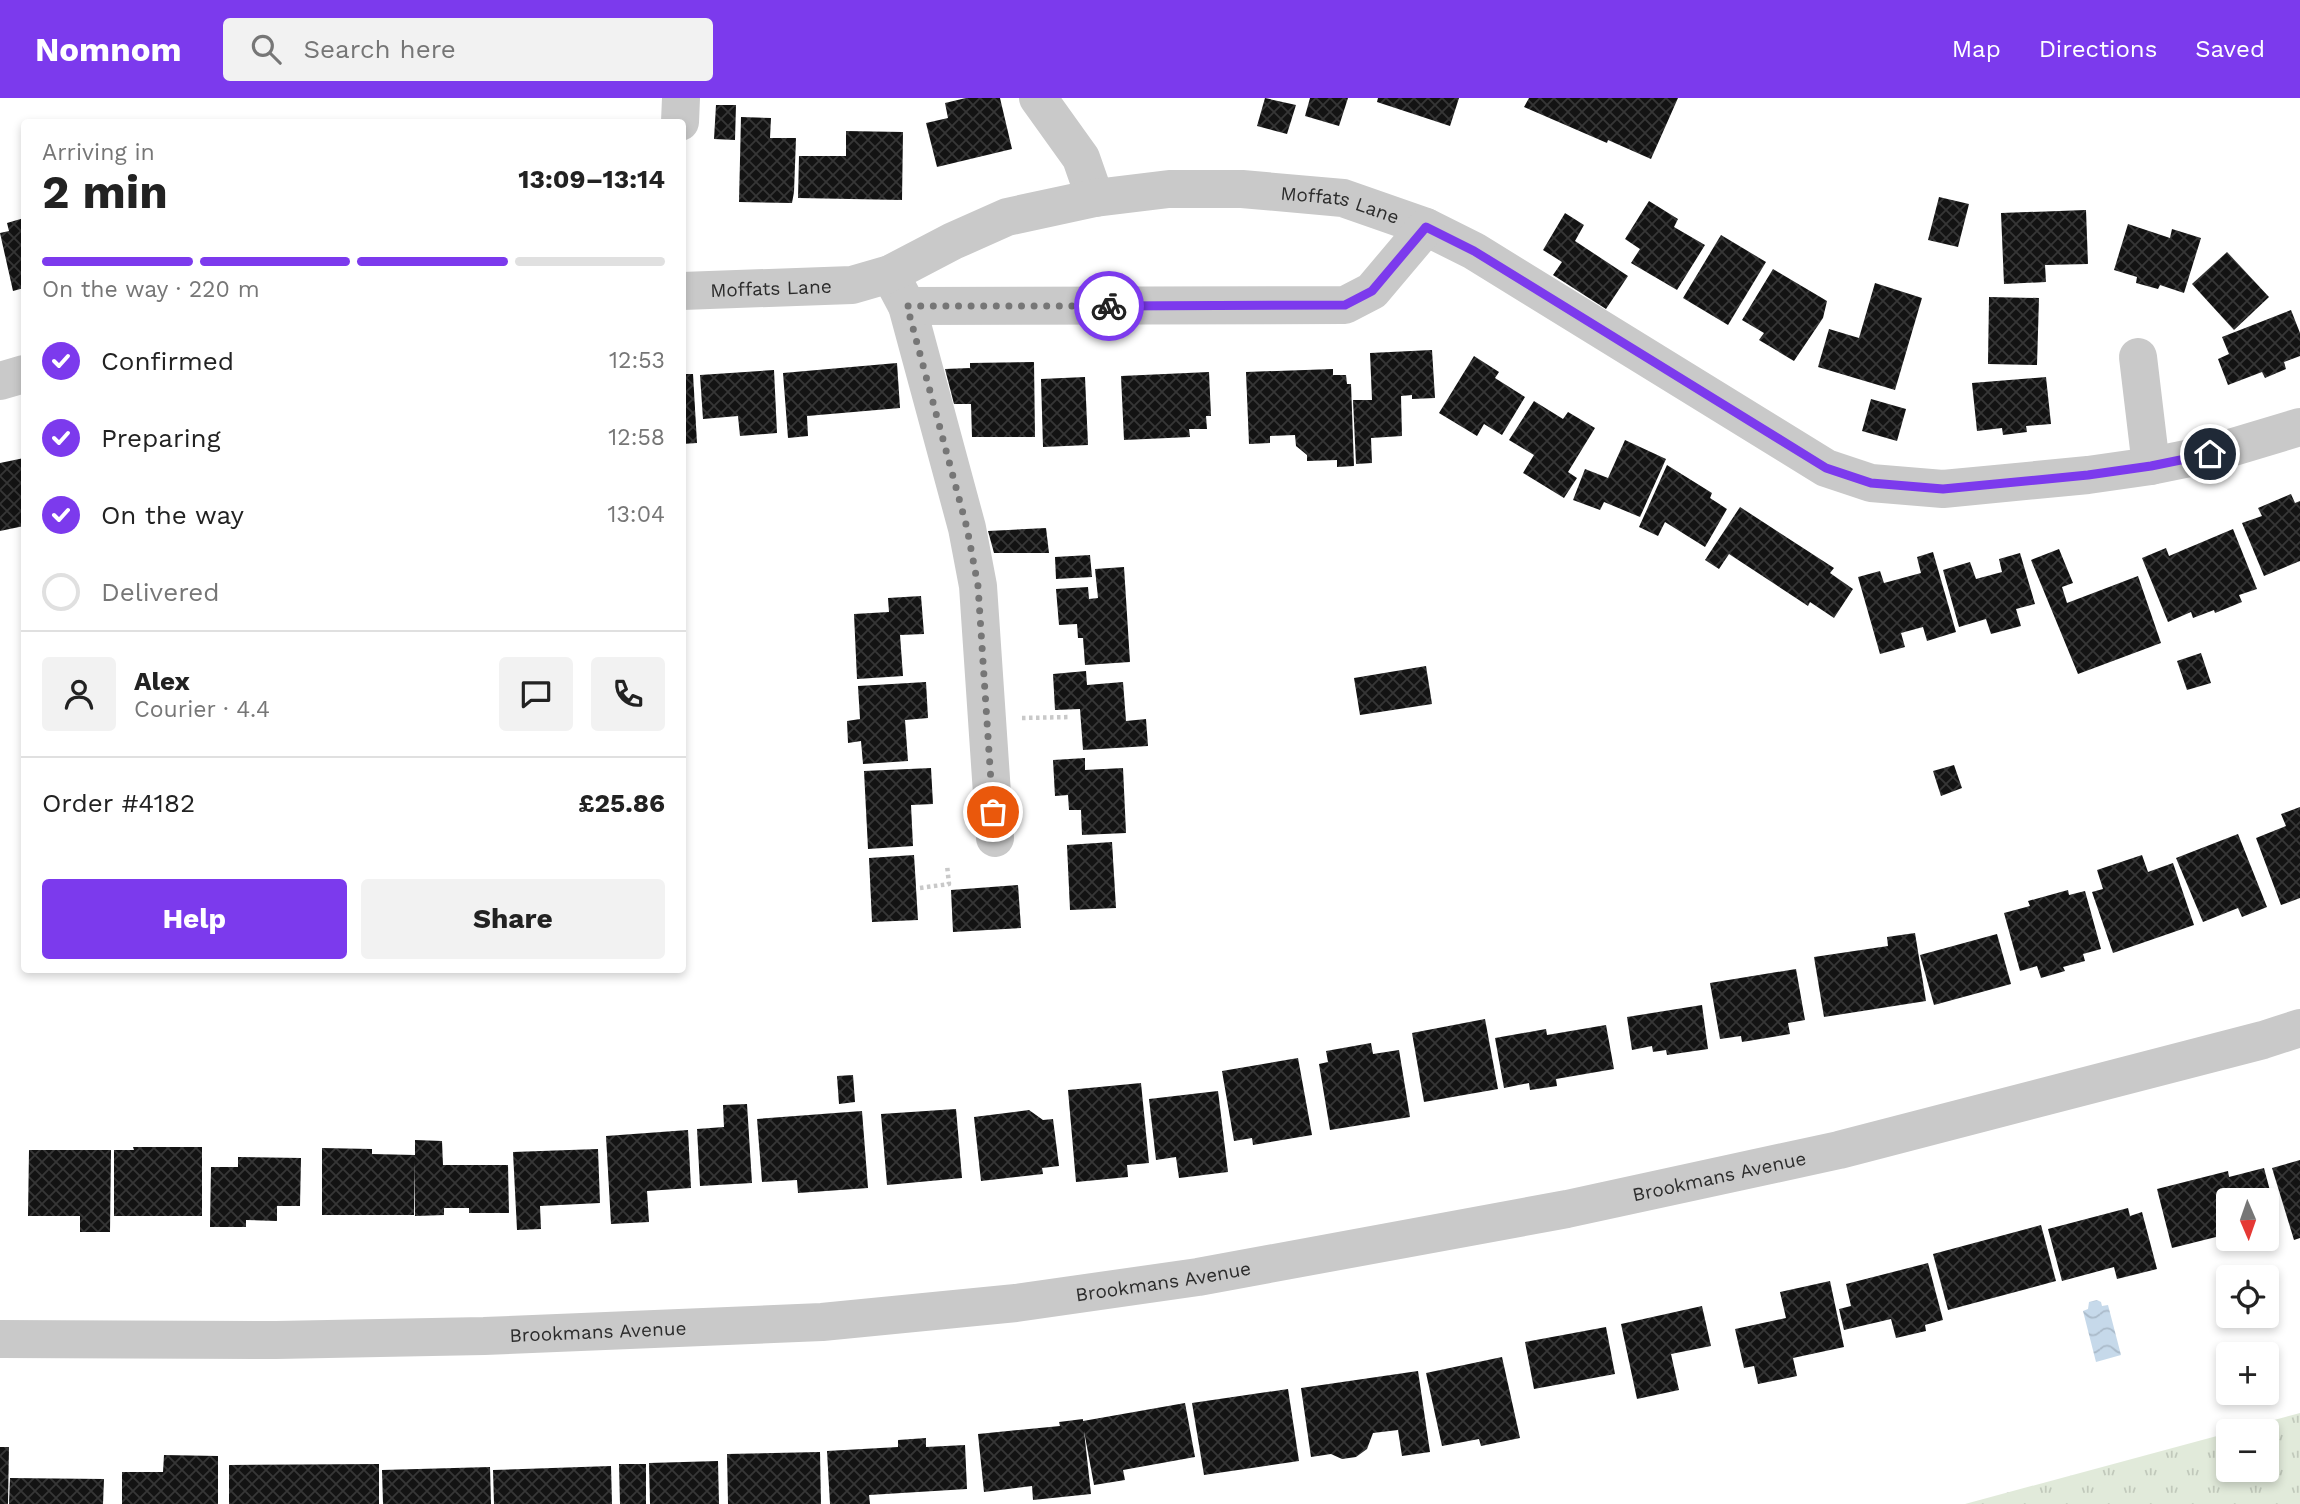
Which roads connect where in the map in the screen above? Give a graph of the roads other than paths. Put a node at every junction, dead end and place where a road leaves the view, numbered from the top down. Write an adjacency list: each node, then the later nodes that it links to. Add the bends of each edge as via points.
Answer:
1 (681, 98): 3 (street)
2 (1038, 98): 4 (street, via 1082,158)
3 (680, 119)
4 (1096, 198): 5 (street, Moffats Lane, via 1169,189 1255,190 1343,198); 6 (street, Moffats Lane, via 1007,217 953,241)
5 (1426, 227): 6 (street, via 1372,291 1345,305); 12 (street, Moffats Lane, via 1474,251 1826,468 1871,483 1943,489)
6 (898, 290): 7 (street, Moffats Lane, via 852,285); 13 (street, via 967,528 978,586)
7 (686, 291)
8 (2138, 357): 12 (street)
9 (21, 375): 10 (street)
10 (0, 382)
11 (2300, 428): 12 (street, Moffats Lane)
12 (2151, 466)
13 (995, 838)
14 (2300, 1028): 15 (street, Brookmans Avenue, via 1839,1150 1567,1209 1198,1277 1017,1303 822,1322 484,1336)
15 (0, 1339)

